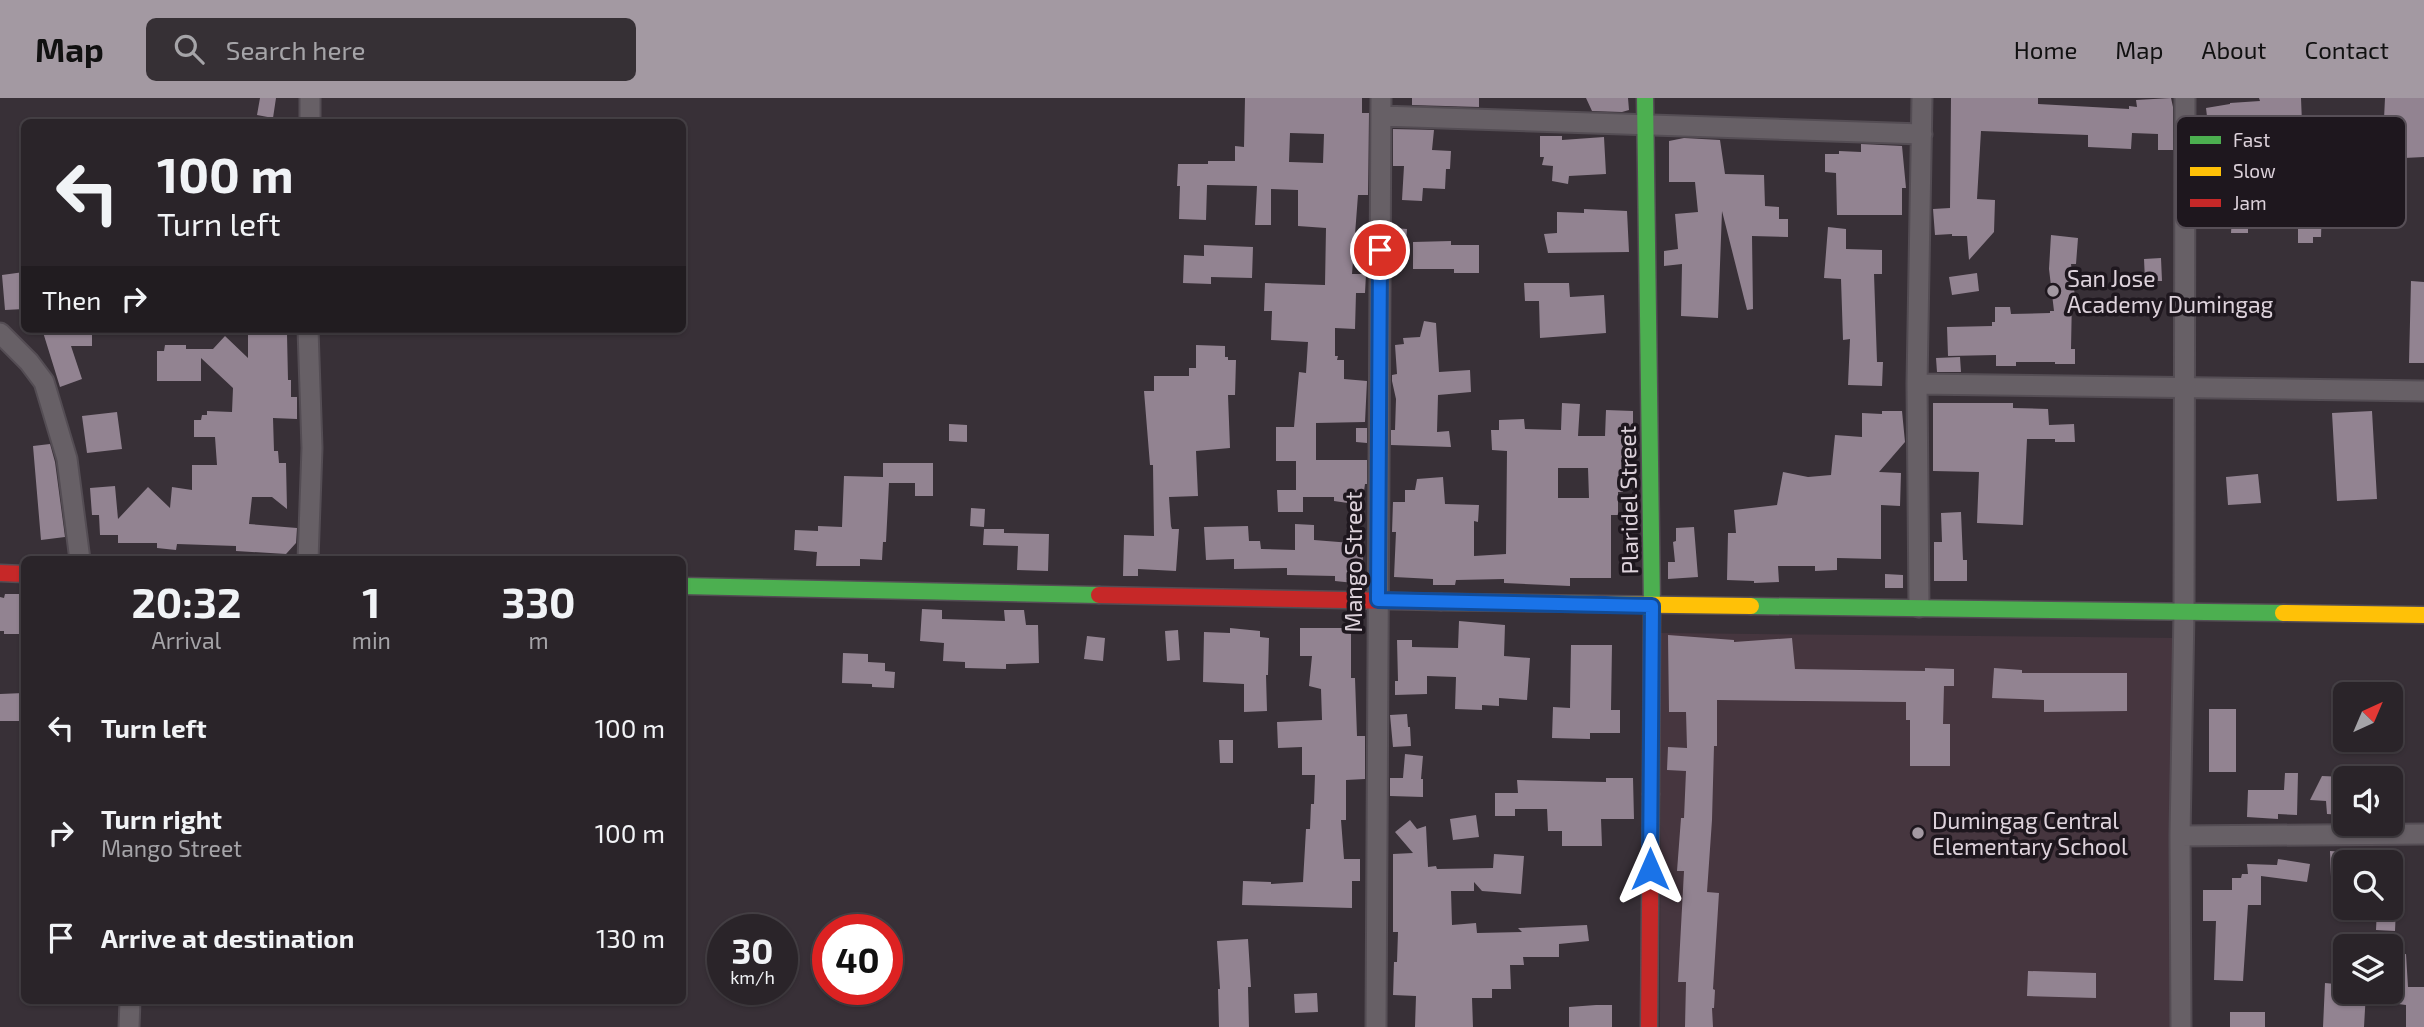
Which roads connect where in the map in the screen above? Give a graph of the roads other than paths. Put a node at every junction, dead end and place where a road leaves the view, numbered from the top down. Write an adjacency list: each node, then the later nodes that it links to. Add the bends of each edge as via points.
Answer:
1 (310, 98): 7 (street)
2 (1645, 98): 8 (main road, Plaridel Street)
3 (1922, 98): 9 (street)
4 (2185, 98): 6 (street)
5 (1381, 107): 8 (street); 21 (street, Mango Street)
6 (2185, 116)
7 (310, 119)
8 (1646, 124): 9 (street); 22 (main road, Plaridel Street)
9 (1922, 134): 13 (street)
10 (2184, 228): 14 (street)
11 (0, 333): 16 (street, via 44,383 67,459)
12 (308, 333): 17 (street, via 312,448)
13 (1917, 384): 14 (street); 23 (street)
14 (2183, 388): 15 (street); 24 (street)
15 (2424, 391)
16 (79, 556)
17 (308, 556)
18 (0, 573): 19 (main road)
19 (21, 574)
20 (686, 586): 21 (main road)
21 (1378, 600): 22 (main road); 30 (street, Mango Street)
22 (1652, 606): 23 (main road); 31 (main road, Plaridel Street)
23 (1919, 607): 24 (main road)
24 (2183, 612): 25 (main road); 27 (street)
25 (2424, 615)
26 (2424, 834): 27 (street)
27 (2180, 836): 32 (street)
28 (130, 1004): 29 (street)
29 (129, 1027)
30 (1376, 1027)
31 (1649, 1027)
32 (2181, 1027)

